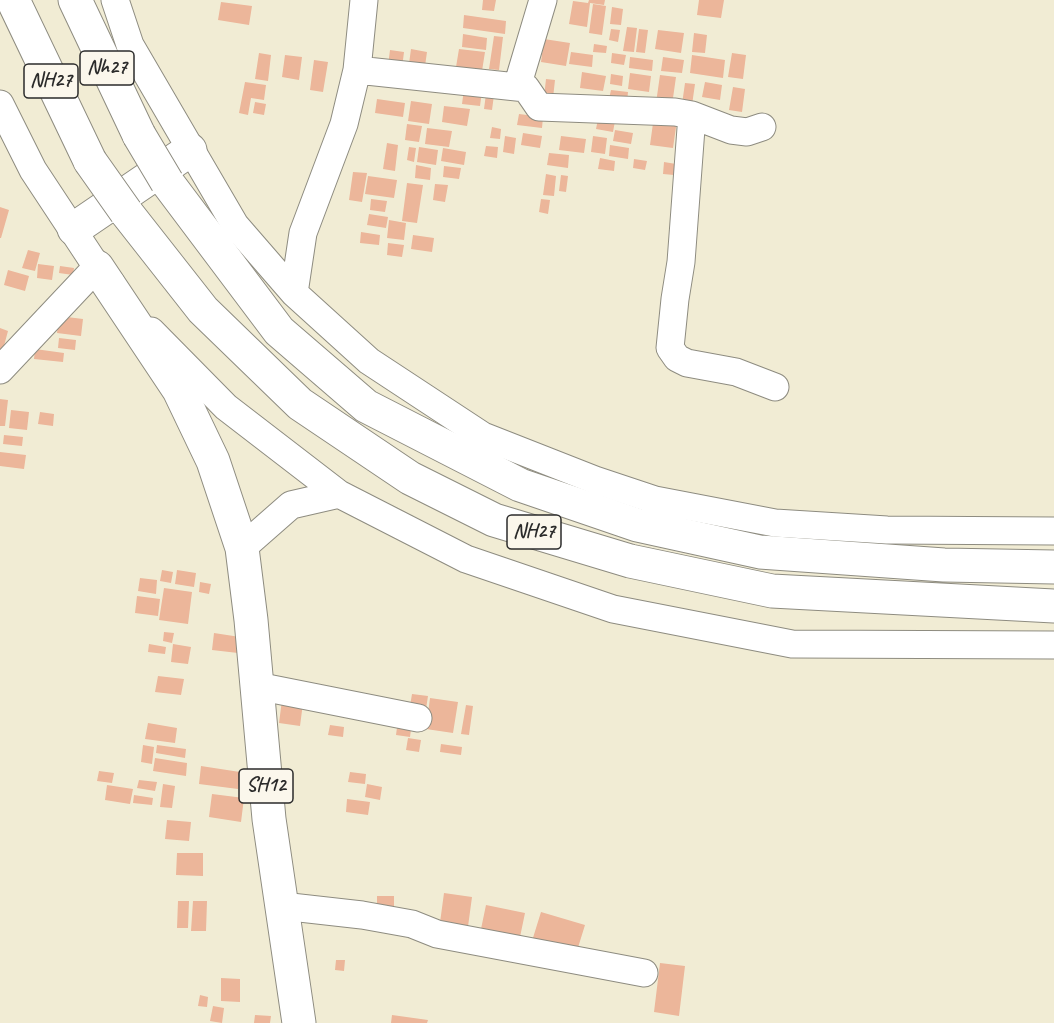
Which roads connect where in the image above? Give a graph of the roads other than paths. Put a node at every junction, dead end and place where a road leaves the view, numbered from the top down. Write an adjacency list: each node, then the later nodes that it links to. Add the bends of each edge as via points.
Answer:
1 (13, 0): 22 (main road, NH27, bridge, via 90,161 203,310 300,404 410,478 494,520 630,561 772,591)
2 (75, 0): 12 (main road, Nh27, bridge, via 139,135)
3 (115, 0): 11 (street, via 130,45)
4 (364, 0): 6 (street)
5 (543, 0): 7 (street)
6 (357, 70): 7 (street); 15 (street, via 344,124 303,233)
7 (517, 87): 9 (street, via 526,88 539,107)
8 (0, 104): 13 (street, via 33,170)
9 (692, 115): 10 (street, via 731,130 747,132); 17 (street, via 670,348 687,363 736,372)
10 (762, 127)
11 (190, 150): 13 (main road); 15 (street, via 235,225)
12 (167, 182): 21 (main road, NH27, via 279,330 366,406 520,485 637,525 760,552 944,565)
13 (74, 229): 14 (street)
14 (98, 267): 16 (street); 18 (street, via 154,334 226,407); 20 (main road, via 179,390 213,462)
15 (294, 293): 19 (street, via 369,361 483,436 645,496 775,523 887,530)
16 (0, 370)
17 (775, 387)
18 (339, 495): 20 (street, via 291,505); 23 (street, via 466,559 613,609 792,644)
19 (1054, 531)
20 (242, 548): 24 (main road, SH12)
21 (1054, 567)
22 (1054, 606)
23 (1054, 645)
24 (257, 686): 25 (street); 26 (main road, SH12, via 269,819)
25 (418, 718)
26 (282, 906): 27 (street, via 412,924 437,934); 28 (main road, SH12)
27 (644, 973)
28 (299, 1023)

